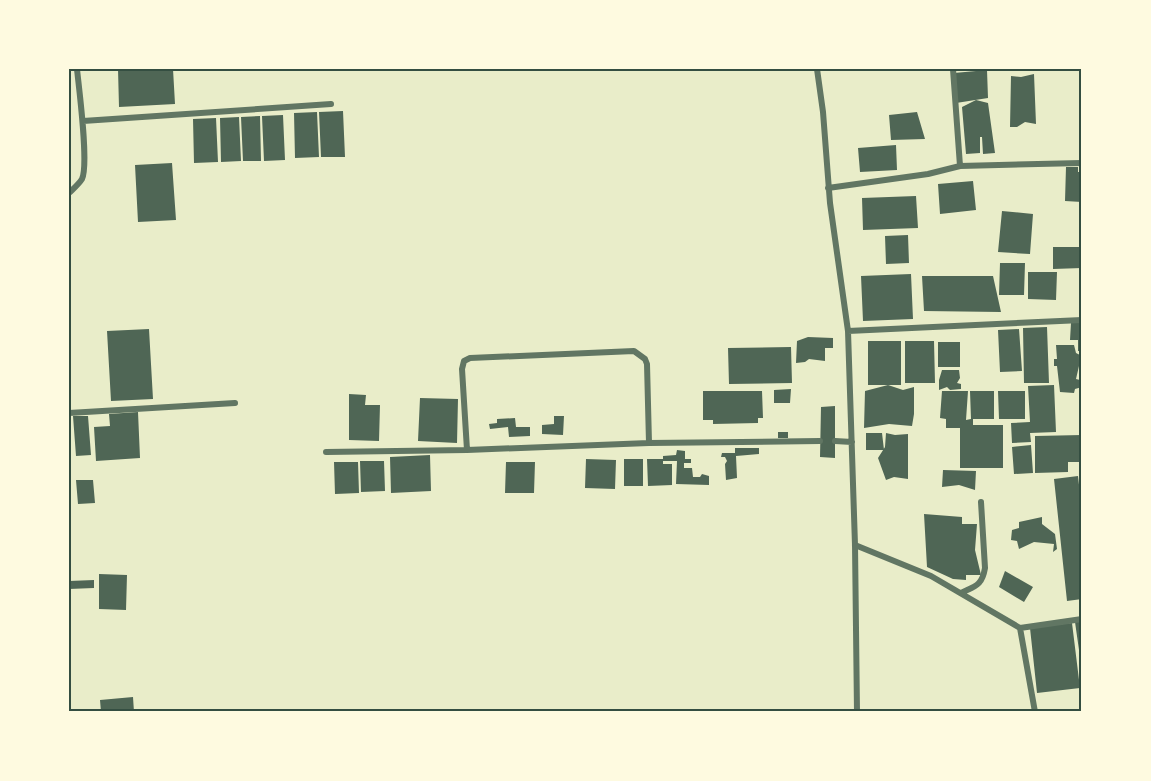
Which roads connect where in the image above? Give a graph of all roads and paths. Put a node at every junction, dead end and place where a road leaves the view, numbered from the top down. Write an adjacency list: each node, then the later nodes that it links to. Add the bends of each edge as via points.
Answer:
1 (77, 69): 5 (street)
2 (817, 69): 8 (street)
3 (953, 69): 7 (street)
4 (331, 104): 5 (street)
5 (82, 121): 9 (street, via 82,178)
6 (1082, 163): 7 (street)
7 (960, 166): 8 (street)
8 (828, 188): 11 (street)
9 (69, 193)
10 (1082, 320): 11 (street)
11 (848, 331): 16 (street)
12 (235, 403): 13 (street)
13 (69, 413)
14 (820, 441): 17 (street)
15 (835, 441): 16 (street)
16 (852, 442): 21 (street)
17 (649, 443): 18 (street); 18 (street, via 647,364 634,351 464,361)
18 (467, 450): 19 (street)
19 (326, 452)
20 (981, 502): 22 (street, via 983,579)
21 (855, 545): 22 (street, via 931,576); 25 (street)
22 (961, 593): 24 (street)
23 (1082, 619): 24 (street)
24 (1020, 628): 26 (street)
25 (857, 712)
26 (1035, 712)

